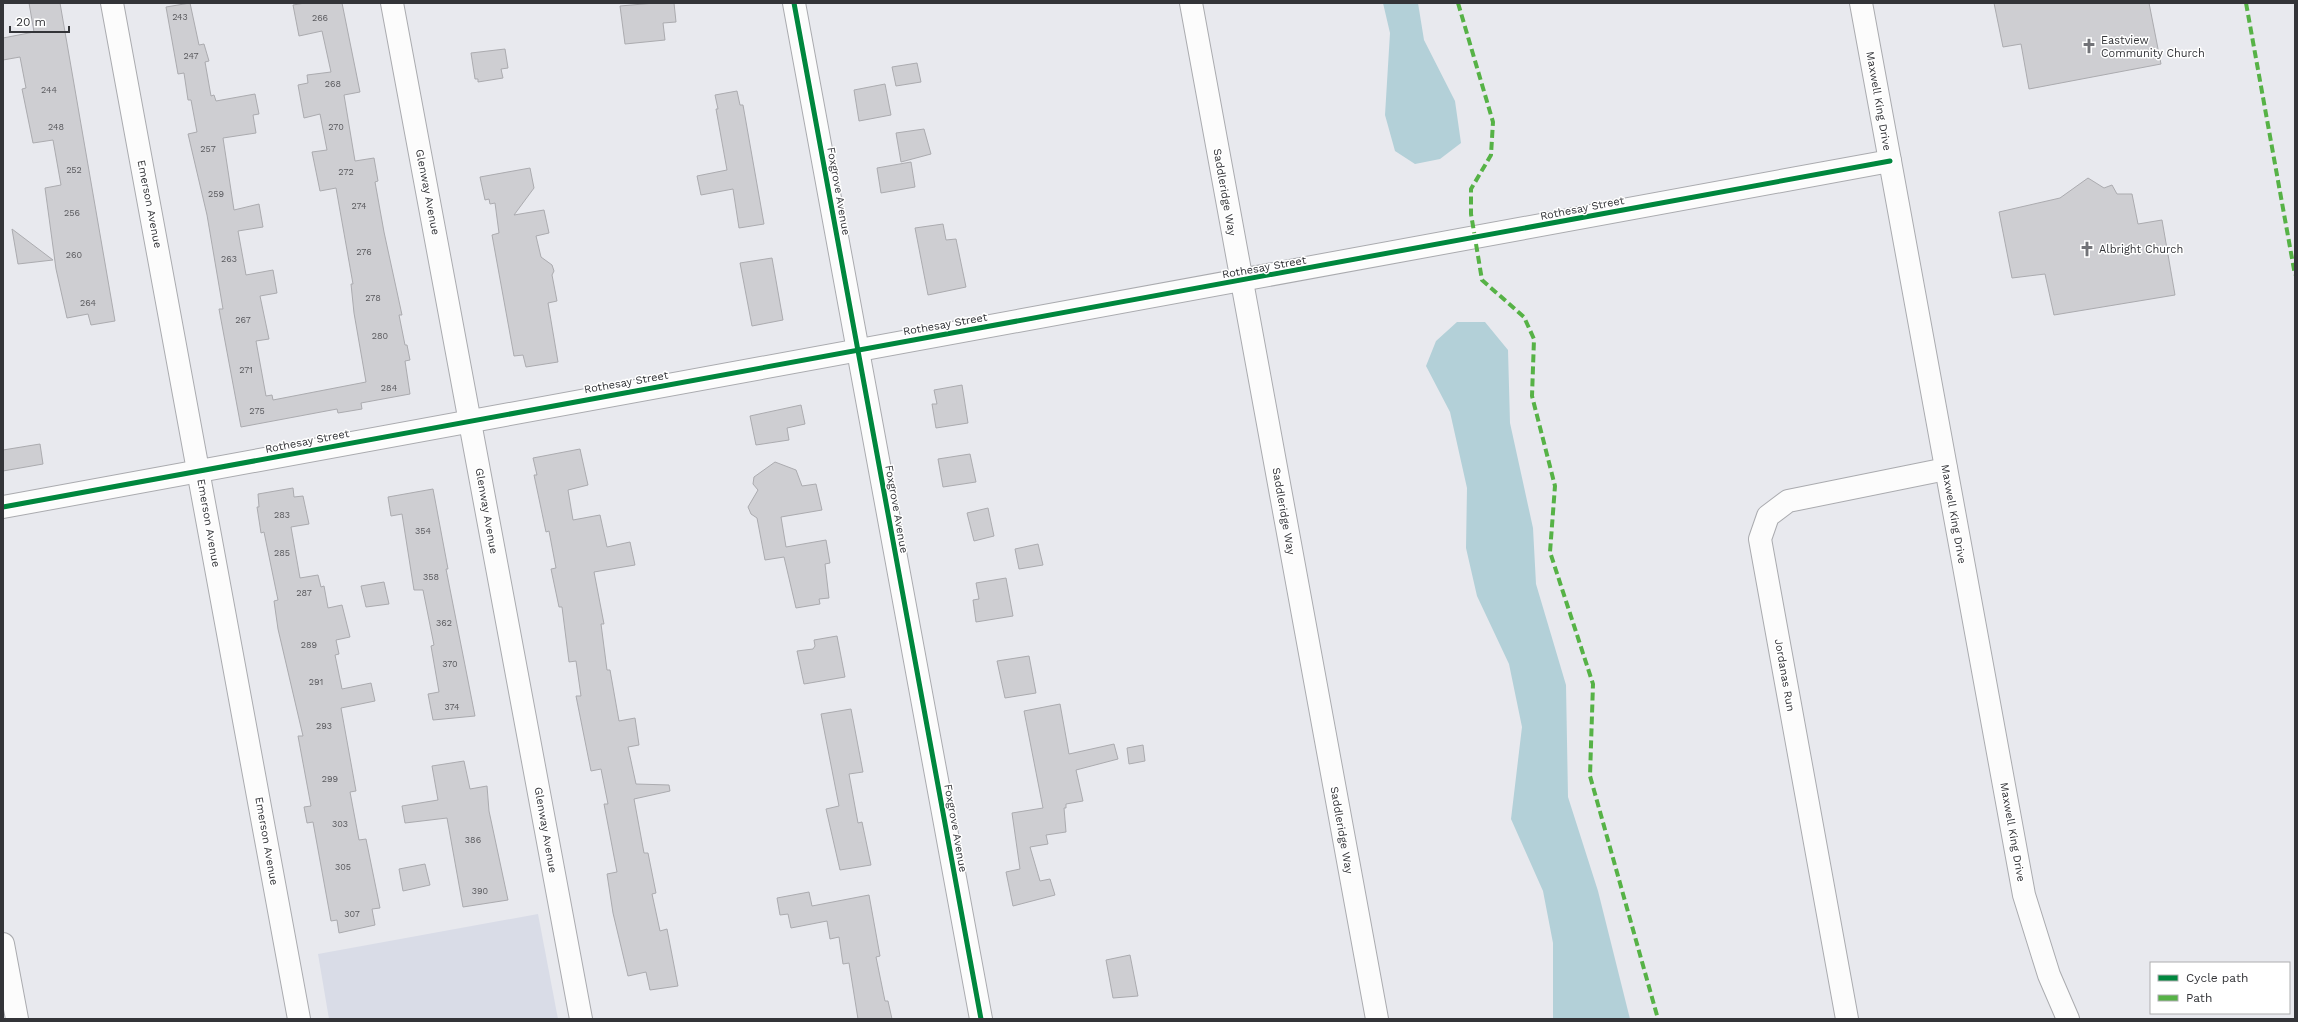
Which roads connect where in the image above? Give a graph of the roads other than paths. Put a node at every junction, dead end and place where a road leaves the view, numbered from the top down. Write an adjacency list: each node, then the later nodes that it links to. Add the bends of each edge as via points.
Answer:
1 (112, 3): 11 (street, Emerson Avenue)
2 (392, 3): 9 (street, Glenway Avenue)
3 (794, 3): 8 (street, Foxgrove Avenue)
4 (1191, 3): 7 (street, Saddleridge Way)
5 (1861, 3): 6 (street, Maxwell King Drive)
6 (1890, 161): 7 (street, Rothesay Street); 10 (street, Maxwell King Drive)
7 (1242, 282): 8 (street, Rothesay Street); 18 (street, Saddleridge Way)
8 (858, 350): 9 (street, Rothesay Street); 17 (street, Foxgrove Avenue)
9 (470, 421): 11 (street, Rothesay Street); 16 (street, Glenway Avenue)
10 (1946, 469): 19 (street, Jordanas Run, via 1788,501 1768,516 1760,539); 20 (street, Maxwell King Drive, via 2024,896 2049,975)
11 (200, 471): 12 (street, Rothesay Street); 15 (street, Emerson Avenue)
12 (3, 507)
13 (3, 944): 14 (street)
14 (17, 1019)
15 (299, 1019)
16 (580, 1019)
17 (980, 1019)
18 (1377, 1019)
19 (1848, 1019)
20 (2068, 1019)

